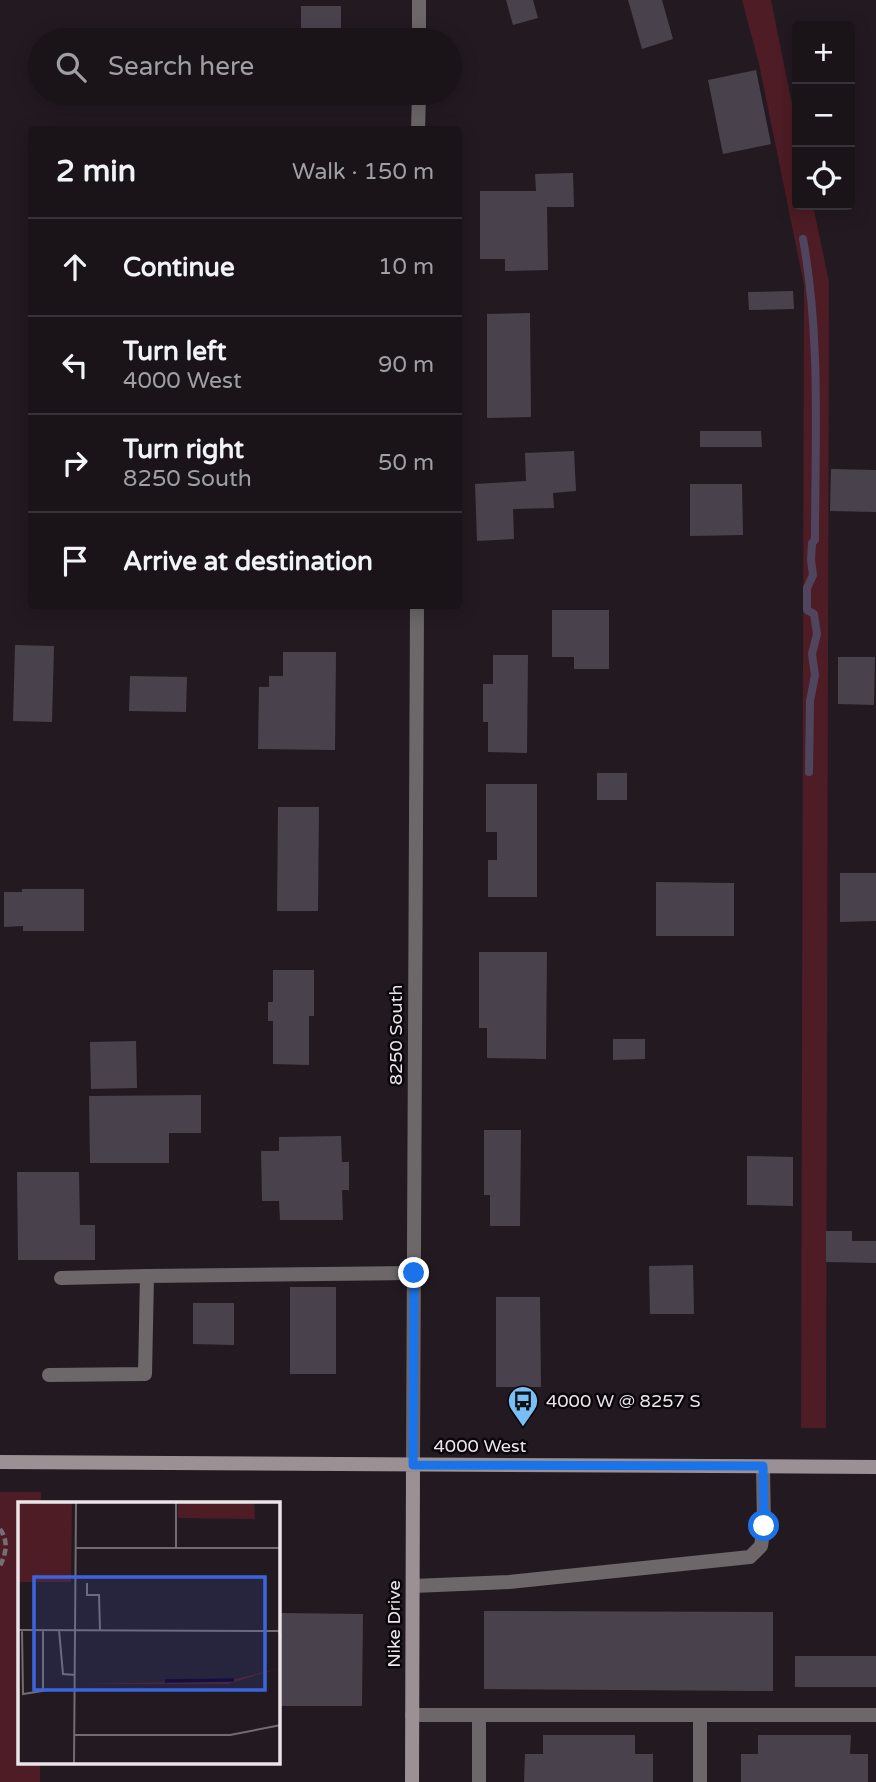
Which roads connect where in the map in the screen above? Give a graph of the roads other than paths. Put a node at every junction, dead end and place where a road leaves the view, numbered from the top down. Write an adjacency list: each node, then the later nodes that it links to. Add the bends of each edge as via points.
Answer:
1 (419, 0): 2 (street)
2 (419, 28)
3 (418, 105): 4 (street)
4 (418, 126)
5 (416, 609): 6 (street, 8250 South)
6 (414, 1273): 7 (street); 11 (street, 8250 South)
7 (146, 1276): 8 (street); 9 (street, via 145,1374)
8 (61, 1278)
9 (49, 1375)
10 (0, 1462): 11 (main road, 4000 West)
11 (413, 1465): 12 (main road, 4000 West); 14 (main road, Nike Drive)
12 (763, 1466): 13 (main road, 4000 West); 14 (street, via 764,1526 761,1546 750,1557 509,1583)
13 (876, 1467)
14 (413, 1586): 15 (main road, Nike Drive)
15 (412, 1714): 16 (street); 19 (main road, Nike Drive)
16 (479, 1714): 17 (street); 20 (street)
17 (700, 1715): 18 (street); 21 (street)
18 (876, 1715)
19 (412, 1782)
20 (479, 1782)
21 (700, 1782)

